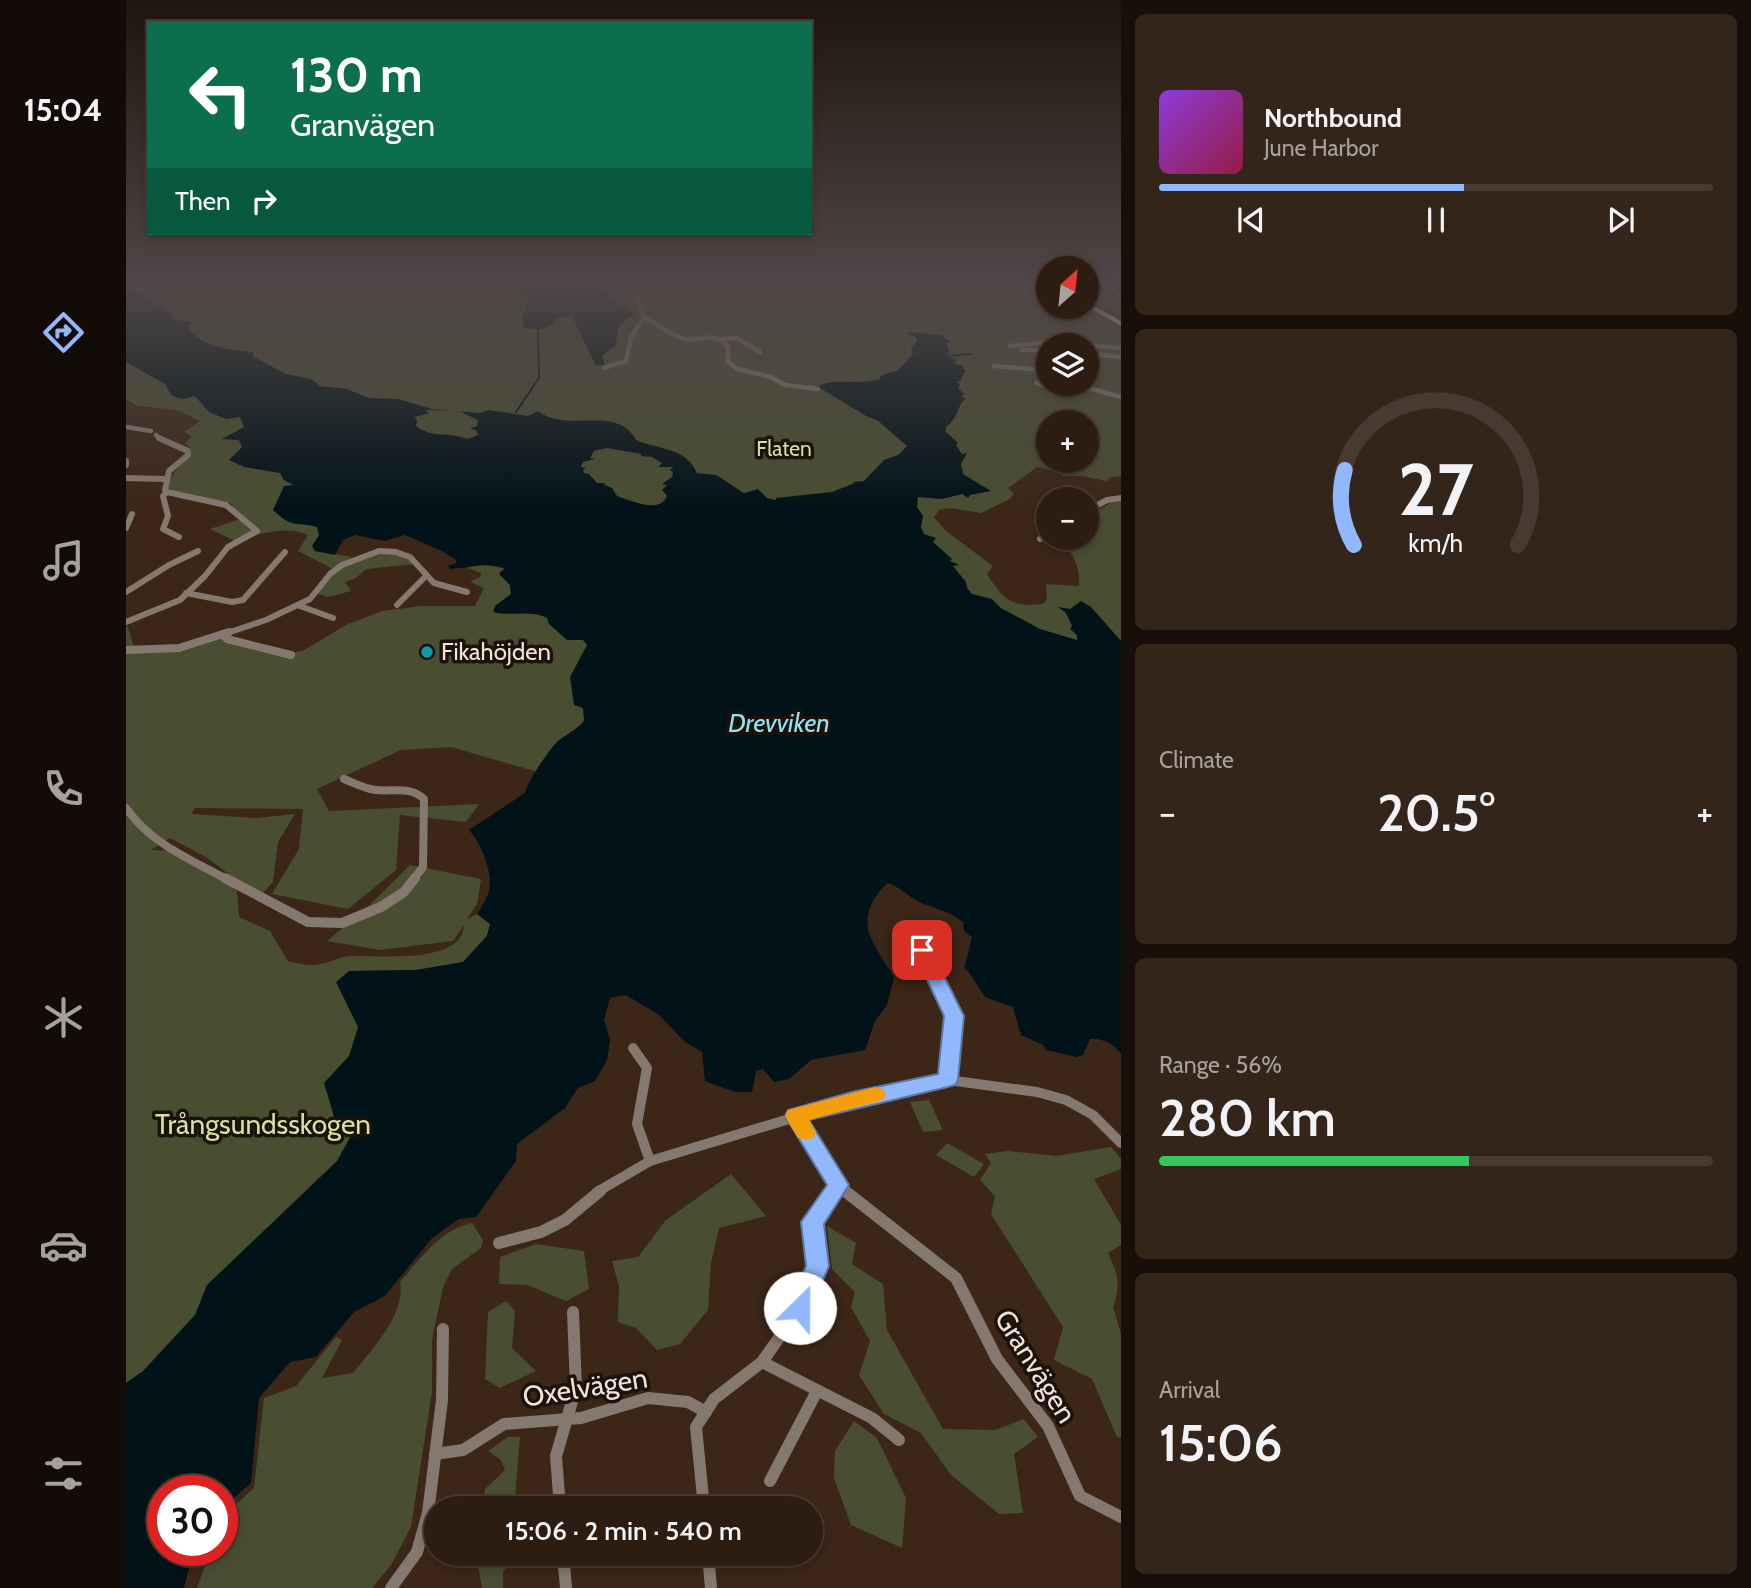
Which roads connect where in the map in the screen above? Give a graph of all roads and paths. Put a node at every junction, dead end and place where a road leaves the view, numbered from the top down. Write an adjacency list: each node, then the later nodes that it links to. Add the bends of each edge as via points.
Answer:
1 (626, 360): 4 (street)
2 (727, 360): 7 (street, via 737,369 785,385)
3 (994, 366): 5 (street)
4 (604, 368)
5 (1036, 370)
6 (1101, 386): 9 (street)
7 (818, 389)
8 (1099, 391): 9 (street)
9 (1120, 394)
10 (126, 427): 12 (street, via 153,433 188,451)
11 (126, 478): 12 (street)
12 (166, 479): 13 (street)
13 (167, 492): 18 (street, via 163,504 168,516 163,529); 24 (street, via 226,505 257,528 228,547)
14 (1121, 498): 15 (street)
15 (1099, 504)
16 (132, 514): 17 (street)
17 (126, 528)
18 (179, 537)
19 (198, 551): 22 (street, via 176,559)
20 (285, 552): 24 (street, via 243,600)
21 (426, 576): 23 (street); 25 (street); 26 (street, via 410,557 397,552 367,554 332,571 314,596)
22 (126, 592)
23 (467, 592)
24 (186, 593): 28 (street)
25 (397, 605)
26 (300, 606): 29 (street); 31 (street)
27 (126, 611): 28 (street)
28 (136, 618): 30 (street)
29 (333, 618)
30 (126, 622)
31 (223, 635): 32 (street, via 180,648); 33 (street)
32 (126, 650)
33 (290, 655)
34 (344, 779): 35 (street, via 375,790 399,789 424,799 423,867 404,892 342,923 308,922 278,908 153,838)
35 (126, 808)
36 (922, 950): 38 (street, via 954,1016)
37 (633, 1048): 41 (street, via 647,1068 637,1124)
38 (948, 1080): 39 (street); 40 (street, via 1066,1100 1093,1115)
39 (795, 1116): 41 (street); 42 (street, Granvägen)
40 (1121, 1143)
41 (650, 1161): 43 (street, via 596,1193 565,1220)
42 (838, 1185): 46 (street, via 813,1222 817,1266 800,1308); 55 (street, Granvägen, via 956,1278 997,1359 1048,1426 1080,1496)
43 (499, 1243)
44 (573, 1311): 49 (street, via 576,1388)
45 (443, 1329): 51 (street, via 442,1400)
46 (762, 1362): 47 (street); 48 (street, via 714,1399)
47 (817, 1391): 50 (street, via 872,1418); 52 (street)
48 (706, 1412): 49 (street, Oxelvägen, via 688,1402 648,1398); 54 (street, via 696,1427)
49 (569, 1419): 51 (street, Oxelvägen, via 503,1424 463,1450); 53 (street, via 556,1456)
50 (899, 1440)
51 (435, 1454): 58 (street, via 428,1513 417,1552)
52 (770, 1480)
53 (559, 1496)
54 (703, 1496)
55 (1121, 1517)
56 (565, 1566): 59 (street)
57 (709, 1566): 60 (street)
58 (391, 1588)
59 (566, 1588)
60 (711, 1588)

